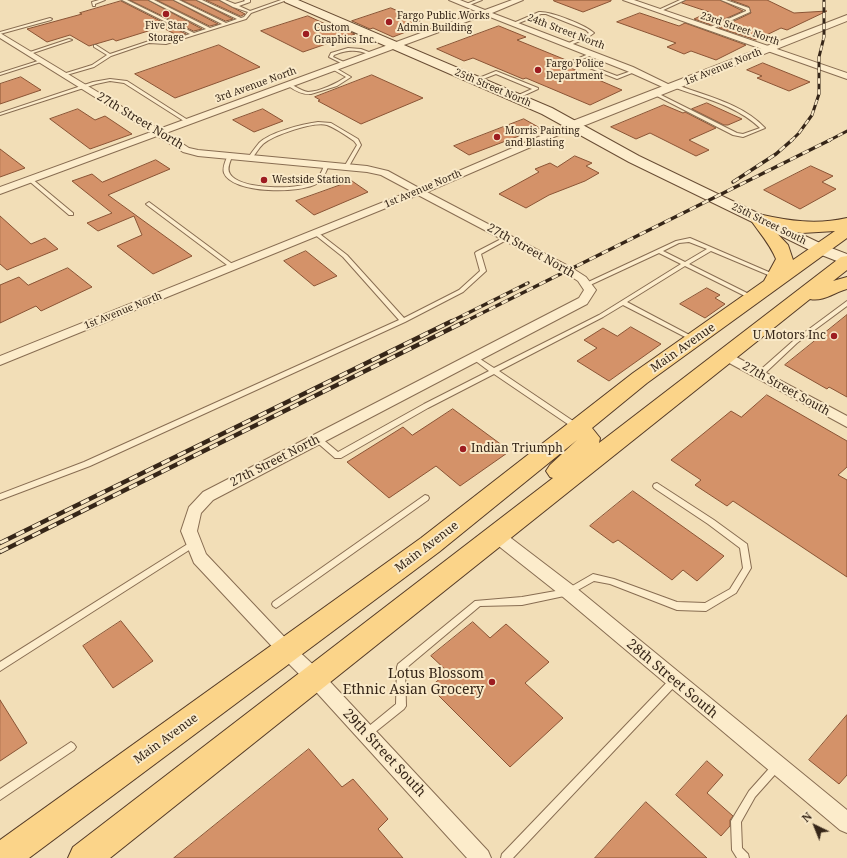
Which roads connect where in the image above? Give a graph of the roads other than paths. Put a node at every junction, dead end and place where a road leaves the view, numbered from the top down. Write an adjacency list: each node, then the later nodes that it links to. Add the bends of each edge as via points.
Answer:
1 (103, 0): 16 (lane, via 93,3)
2 (124, 0): 30 (lane)
3 (151, 0): 27 (lane)
4 (176, 0): 25 (lane)
5 (199, 0): 24 (lane)
6 (222, 0): 18 (lane)
7 (246, 0): 18 (lane, via 249,1)
8 (285, 0): 20 (lane)
9 (290, 0): 34 (main road, 25th Street North)
10 (453, 0): 17 (street, 24th Street North)
11 (480, 0): 17 (lane)
12 (519, 0): 21 (street, 3rd Avenue North)
13 (627, 0): 19 (street, 23rd Street North)
14 (683, 0): 19 (lane)
15 (723, 0): 28 (lane, via 748,9 748,12)
16 (94, 5)
17 (466, 5): 21 (street, 24th Street North)
18 (234, 6): 20 (lane)
19 (658, 11): 28 (street, 23rd Street North)
20 (250, 12): 24 (lane, via 245,18)
21 (485, 12): 26 (street, 24th Street North); 34 (street, 3rd Avenue North)
22 (847, 18): 35 (street, 1st Avenue North)
23 (50, 19): 29 (lane)
24 (240, 19): 25 (lane)
25 (226, 24): 27 (lane)
26 (513, 24): 32 (street, 24th Street North); 32 (lane, via 546,13 592,33)
27 (210, 29): 30 (lane)
28 (709, 29): 35 (street, 23rd Street North)
29 (0, 34): 36 (street, 27th Street North)
30 (193, 34): 37 (lane, via 165,43 148,42)
31 (70, 40): 36 (lane)
32 (568, 45): 39 (street, 24th Street North)
33 (95, 46): 37 (lane)
34 (396, 46): 38 (street, 3rd Avenue North); 47 (main road, 25th Street North)
35 (768, 49): 46 (street, 23rd Street North); 49 (street, 1st Avenue North)
36 (30, 53): 40 (street, 27th Street North)
37 (110, 54): 45 (lane, via 93,66)
38 (372, 54): 41 (street, 3rd Avenue North); 41 (lane, via 357,48 348,48 332,54 331,56)
39 (591, 54): 43 (street, 24th Street North); 43 (lane, via 574,61 617,78)
40 (42, 61): 44 (lane); 45 (street, 27th Street North)
41 (344, 64): 42 (street, 3rd Avenue North)
42 (333, 68): 48 (street, 3rd Avenue North); 48 (lane, via 349,77 307,93)
43 (635, 71): 49 (street, 24th Street North)
44 (0, 74)
45 (65, 75): 50 (street, 27th Street North)
46 (847, 76)
47 (476, 80): 52 (main road, 25th Street North); 52 (lane, via 496,72 536,89)
48 (289, 85): 54 (street, 3rd Avenue North)
49 (673, 86): 51 (street, 1st Avenue North); 51 (lane, via 744,112 763,128 743,136 735,134)
50 (83, 87): 53 (lane); 54 (lane, via 110,80 125,82); 56 (street, 27th Street North)
51 (655, 94): 55 (street, 1st Avenue North)
52 (516, 98): 55 (main road, 25th Street North)
53 (0, 114)
54 (189, 122): 56 (street, 3rd Avenue North)
55 (574, 125): 62 (main road, 25th Street North, via 634,159); 63 (street, 1st Avenue North)
56 (158, 133): 57 (street, 27th Street North, via 186,150); 61 (street, 3rd Avenue North)
57 (230, 156): 58 (street, 27th Street North); 59 (lane, via 226,169 232,179 244,184 265,187 299,188 313,184 321,178)
58 (250, 158): 59 (street, 27th Street North); 60 (lane, via 262,143 275,136 300,126 329,124 356,140 359,145)
59 (327, 166): 60 (street, 27th Street North)
60 (346, 167): 63 (street, 27th Street North, via 384,172)
61 (31, 180): 64 (street, 3rd Avenue North); 66 (lane)
62 (692, 187): 67 (main road, 25th Street South)
63 (420, 191): 70 (street, 1st Avenue North); 71 (street, 27th Street North)
64 (0, 192)
65 (149, 204): 77 (lane)
66 (71, 214)
67 (758, 219): 68 (main road, via 804,228 825,228); 73 (main road, 25th Street South); 80 (main road, via 771,238 779,244 785,259 782,269)
68 (847, 223)
69 (847, 230): 73 (main road, Main Avenue)
70 (316, 234): 77 (street, 1st Avenue North); 84 (lane, via 345,256)
71 (507, 238): 79 (street, 27th Street North, via 582,279); 84 (lane, via 478,253 483,271 462,291)
72 (711, 249): 74 (lane, via 690,240 678,242); 76 (lane); 80 (lane)
73 (820, 249): 75 (main road, 25th Street South); 80 (main road, Main Avenue)
74 (659, 251): 76 (lane); 79 (lane)
75 (847, 261): 83 (main road)
76 (685, 264): 80 (lane); 81 (lane)
77 (233, 267): 88 (street, 1st Avenue North)
78 (847, 283): 83 (main road, via 831,287)
79 (586, 285): 87 (street, 27th Street North, via 590,290 583,301)
80 (766, 287): 85 (main road, Main Avenue)
81 (623, 302): 85 (lane); 89 (lane, via 602,316)
82 (847, 303): 90 (lane, via 795,342)
83 (771, 320): 86 (main road)
84 (403, 321): 95 (lane, via 87,464)
85 (695, 340): 92 (main road, Main Avenue, via 640,378)
86 (725, 355): 90 (street, 27th Street South); 97 (main road)
87 (475, 358): 89 (lane); 93 (street, 27th Street North)
88 (0, 361)
89 (496, 372): 92 (lane); 93 (lane, via 426,406 338,456)
90 (760, 374): 91 (street, 27th Street South)
91 (847, 422)
92 (577, 427): 99 (main road, via 589,438 587,445 523,503); 102 (main road, Main Avenue, via 430,545)
93 (317, 439): 98 (street, 27th Street North, via 208,496 194,511 189,531)
94 (658, 486): 100 (lane, via 744,546 747,568 733,591 706,606 677,606 611,580 593,577)
95 (0, 497)
96 (426, 498): 101 (lane)
97 (497, 536): 99 (main road); 100 (street, 28th Street South)
98 (194, 543): 102 (street, 27th Street North, via 200,558); 103 (lane)
99 (471, 556): 104 (main road)
100 (569, 592): 105 (street, 28th Street South); 106 (lane, via 522,601 478,602 401,667 401,706)
101 (276, 604)
102 (286, 650): 104 (street, 29th Street South); 111 (main road, Main Avenue)
103 (0, 667)
104 (314, 677): 106 (street, 29th Street South); 112 (main road)
105 (674, 681): 108 (street, 28th Street South); 114 (lane)
106 (366, 734): 113 (street, 29th Street South)
107 (71, 747): 109 (lane)
108 (777, 765): 110 (street, 28th Street South); 115 (lane, via 752,794 736,821 737,850)
109 (0, 795)
110 (847, 823)
111 (2, 858)
112 (84, 858)
113 (481, 858)
114 (506, 858)
115 (744, 858)

